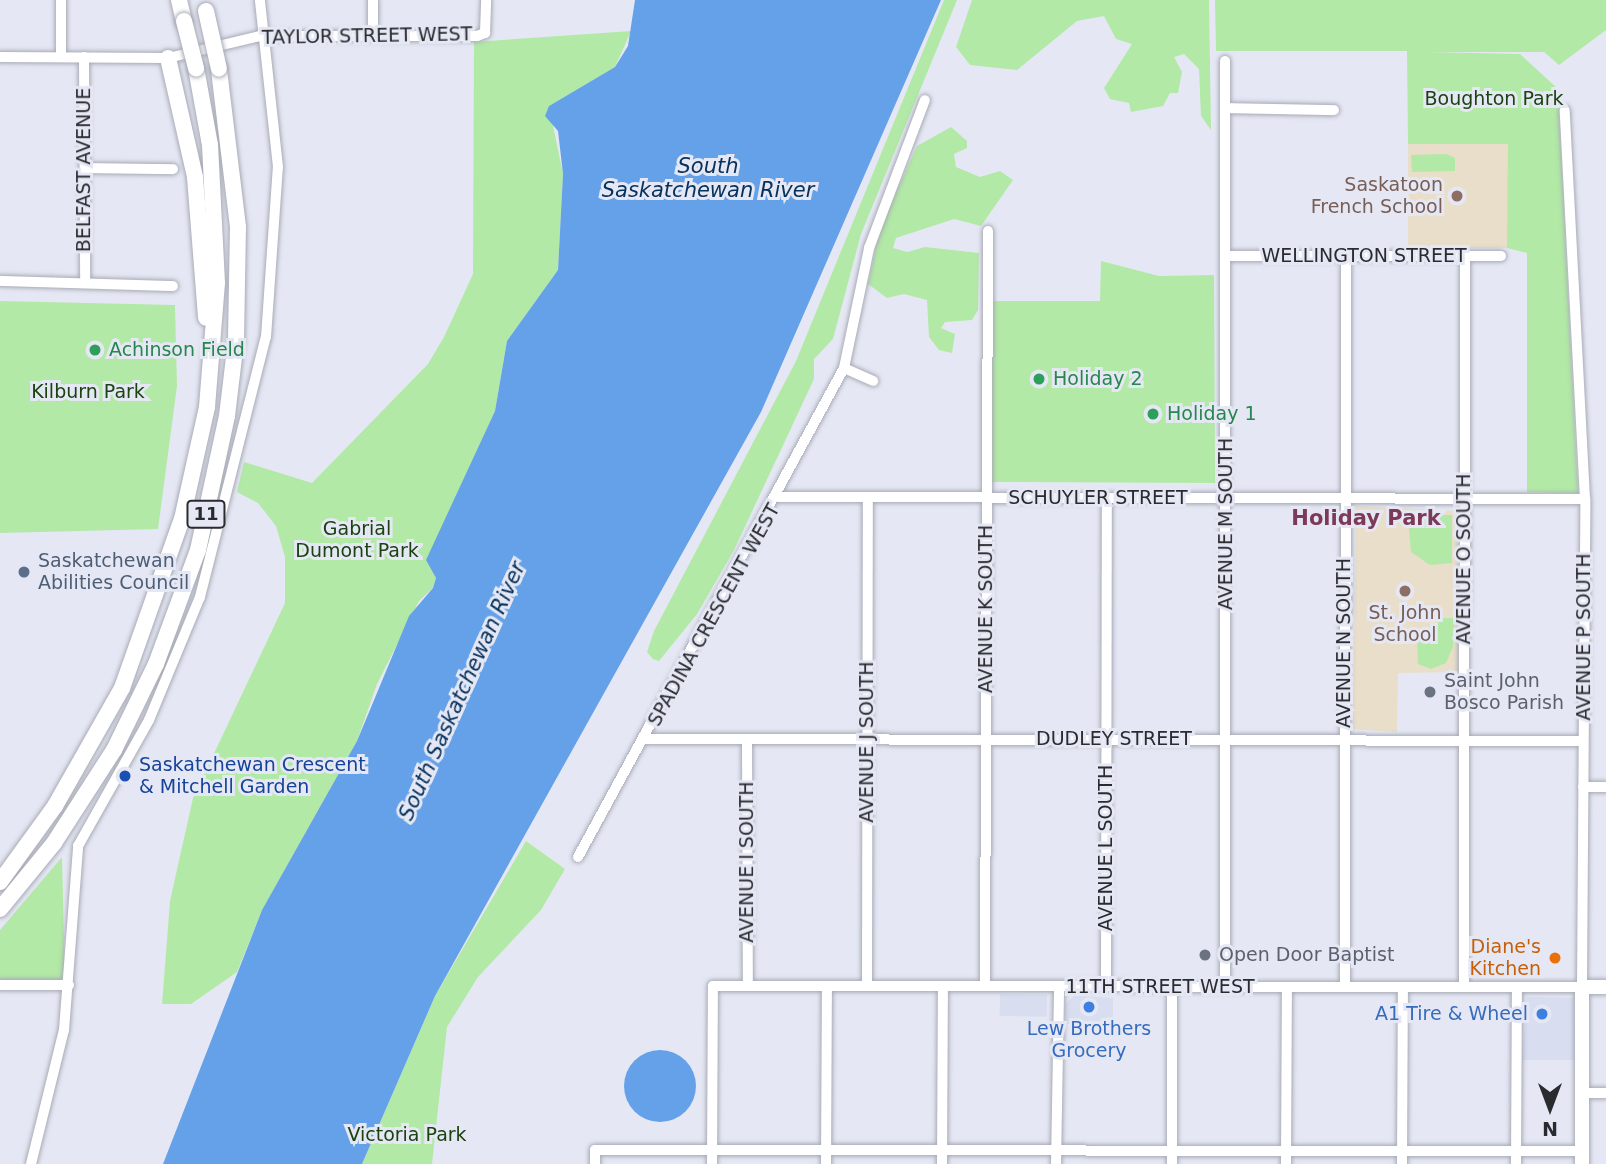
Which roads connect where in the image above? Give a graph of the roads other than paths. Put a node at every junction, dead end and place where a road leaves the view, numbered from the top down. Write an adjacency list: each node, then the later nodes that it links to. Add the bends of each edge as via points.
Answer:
1 (61, 0): 10 (street)
2 (179, 0): 38 (highway, 11, bridge, via 210,145 217,283 207,407)
3 (260, 0): 7 (street)
4 (373, 0): 8 (street)
5 (486, 0): 8 (street, TAYLOR STREET WEST, via 485,33)
6 (204, 6): 52 (highway, 11, bridge, via 219,69 237,215 237,312 227,416 198,550 156,664 114,750 54,843)
7 (260, 36): 8 (street, TAYLOR STREET WEST); 12 (street, TAYLOR STREET WEST); 54 (street, via 278,167 266,337 200,597 149,720 78,846)
8 (373, 36)
9 (0, 57): 10 (street, TAYLOR STREET WEST)
10 (61, 57): 11 (street, TAYLOR STREET WEST)
11 (84, 57): 12 (street, TAYLOR STREET WEST); 18 (street, BELFAST AVENUE)
12 (168, 58): 38 (highway, via 195,177 205,279 203,375)
13 (1225, 61): 15 (street, AVENUE M SOUTH)
14 (925, 100): 28 (street, SPADINA CRESCENT WEST, via 869,248)
15 (1226, 108): 16 (street); 21 (street, AVENUE M SOUTH)
16 (1334, 110)
17 (1564, 111): 37 (street, AVENUE P SOUTH)
18 (85, 168): 19 (street); 26 (street, BELFAST AVENUE)
19 (173, 169)
20 (988, 231): 32 (street, AVENUE K SOUTH)
21 (1226, 256): 24 (street, WELLINGTON STREET); 33 (street, AVENUE M SOUTH)
22 (1465, 256): 23 (street, WELLINGTON STREET); 24 (street, WELLINGTON STREET); 36 (street, AVENUE O SOUTH)
23 (1501, 256)
24 (1346, 257): 34 (street, AVENUE N SOUTH)
25 (0, 281): 26 (street)
26 (85, 283): 27 (street)
27 (173, 286)
28 (844, 368): 29 (street); 30 (street, SPADINA CRESCENT WEST)
29 (873, 381)
30 (779, 497): 31 (street, SCHUYLER STREET); 39 (street, SPADINA CRESCENT WEST)
31 (867, 498): 32 (street, SCHUYLER STREET); 41 (street, AVENUE J SOUTH)
32 (986, 498): 35 (street, SCHUYLER STREET); 42 (street, AVENUE K SOUTH)
33 (1225, 498): 34 (street, SCHUYLER STREET); 35 (street, SCHUYLER STREET); 44 (street, AVENUE M SOUTH)
34 (1345, 498): 36 (street, SCHUYLER STREET); 45 (street, AVENUE N SOUTH)
35 (1107, 499): 43 (street, AVENUE L SOUTH)
36 (1465, 499): 37 (street, SCHUYLER STREET); 46 (street, AVENUE O SOUTH)
37 (1585, 499): 47 (street, AVENUE P SOUTH)
38 (182, 519): 51 (highway, 11, via 122,688 62,795)
39 (646, 739): 40 (street, DUDLEY STREET); 50 (street, SPADINA CRESCENT WEST)
40 (747, 739): 41 (street, DUDLEY STREET); 56 (street, AVENUE I SOUTH)
41 (867, 739): 42 (street, DUDLEY STREET); 55 (street, AVENUE J SOUTH)
42 (986, 739): 43 (street, DUDLEY STREET); 59 (street, AVENUE K SOUTH)
43 (1105, 739): 44 (street, DUDLEY STREET); 61 (street, AVENUE L SOUTH)
44 (1225, 739): 45 (street, DUDLEY STREET); 63 (street, AVENUE M SOUTH)
45 (1344, 740): 46 (street, DUDLEY STREET); 64 (street, AVENUE N SOUTH)
46 (1464, 740): 47 (street, DUDLEY STREET); 65 (street, AVENUE O SOUTH)
47 (1583, 741): 48 (street, AVENUE P SOUTH)
48 (1583, 786): 49 (street); 66 (street, AVENUE P SOUTH)
49 (1606, 787)
50 (578, 857)
51 (0, 882)
52 (0, 909)
53 (0, 985): 54 (street)
54 (69, 985): 82 (street)
55 (867, 985): 57 (street, 11TH STREET WEST); 58 (street, 11TH STREET WEST)
56 (748, 986): 57 (street, 11TH STREET WEST); 73 (street, 11TH STREET WEST, via 713,986)
57 (827, 986): 74 (street)
58 (943, 986): 59 (street, 11TH STREET WEST); 75 (street)
59 (985, 986): 60 (street, 11TH STREET WEST)
60 (1059, 986): 61 (street, 11TH STREET WEST); 76 (street)
61 (1106, 986): 62 (street, 11TH STREET WEST)
62 (1172, 986): 63 (street, 11TH STREET WEST); 77 (street)
63 (1225, 987): 68 (street, 11TH STREET WEST)
64 (1345, 987): 68 (street, 11TH STREET WEST); 69 (street, 11TH STREET WEST)
65 (1464, 987): 69 (street, 11TH STREET WEST); 70 (street, 11TH STREET WEST)
66 (1582, 987): 67 (main road, 11TH STREET WEST); 70 (street, 11TH STREET WEST); 71 (main road, AVENUE P SOUTH)
67 (1606, 987)
68 (1287, 988): 78 (street)
69 (1403, 988): 79 (street)
70 (1517, 988): 80 (street)
71 (1582, 1093): 72 (street); 81 (main road, AVENUE P SOUTH)
72 (1606, 1093)
73 (712, 1150): 74 (street); 83 (street, via 595,1150); 84 (street)
74 (826, 1150): 75 (street); 85 (street)
75 (942, 1150): 76 (street); 86 (street)
76 (1057, 1150): 77 (street); 87 (street)
77 (1172, 1150): 78 (street); 88 (street)
78 (1286, 1151): 79 (street); 89 (street)
79 (1402, 1151): 80 (street); 90 (street)
80 (1516, 1151): 81 (street); 91 (street)
81 (1582, 1157)
82 (31, 1164)
83 (595, 1164)
84 (712, 1164)
85 (826, 1164)
86 (942, 1164)
87 (1056, 1164)
88 (1172, 1164)
89 (1286, 1164)
90 (1402, 1164)
91 (1516, 1164)

